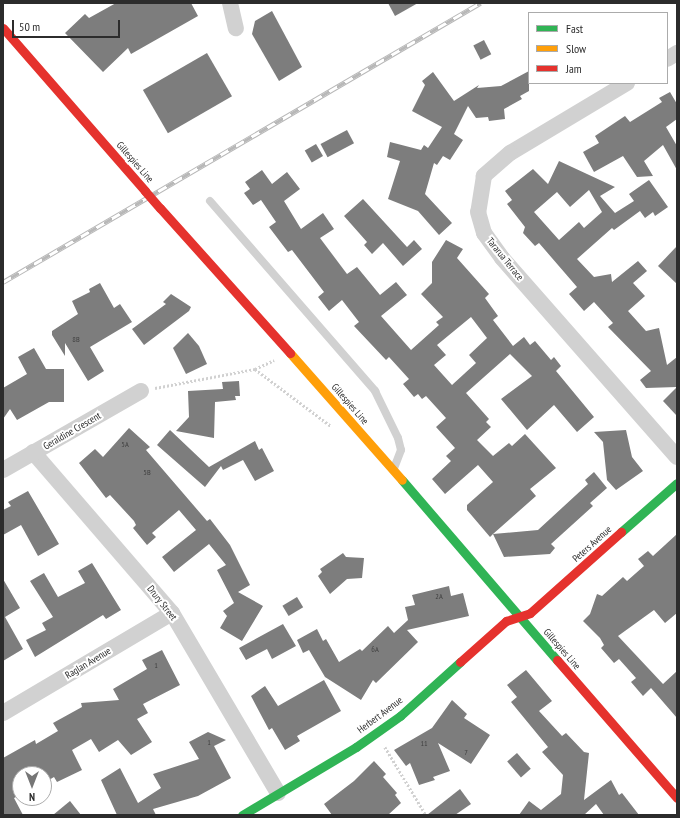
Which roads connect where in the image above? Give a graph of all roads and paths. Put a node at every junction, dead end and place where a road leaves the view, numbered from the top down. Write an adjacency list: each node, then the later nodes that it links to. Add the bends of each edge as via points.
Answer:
1 (230, 3): 3 (street)
2 (3, 28): 9 (street, Gillespies Line, bridge)
3 (236, 28)
4 (677, 53): 5 (street)
5 (668, 58)
6 (625, 84): 11 (street, Tararua Terrace, via 510,153 484,176 478,212 484,233 502,258)
7 (210, 201): 13 (lane, via 375,392 398,438 400,450)
8 (141, 391): 9 (path, via 255,369 330,427); 10 (street, Geraldine Crescent)
9 (349, 419): 13 (street, Gillespies Line)
10 (33, 452): 12 (street, Geraldine Crescent); 15 (street, Drury Street)
11 (677, 457)
12 (3, 470)
13 (393, 470): 16 (street, Gillespies Line)
14 (677, 483): 16 (street, Peters Avenue, via 530,613)
15 (172, 613): 17 (street, Raglan Avenue); 19 (street, Drury Street)
16 (519, 617): 18 (street, Herbert Avenue, via 506,621 400,716); 20 (street, Gillespies Line)
17 (3, 714)
18 (376, 733): 19 (street, Herbert Avenue); 22 (path)
19 (278, 793): 21 (street, Herbert Avenue)
20 (677, 798)
21 (242, 815)
22 (426, 815)

